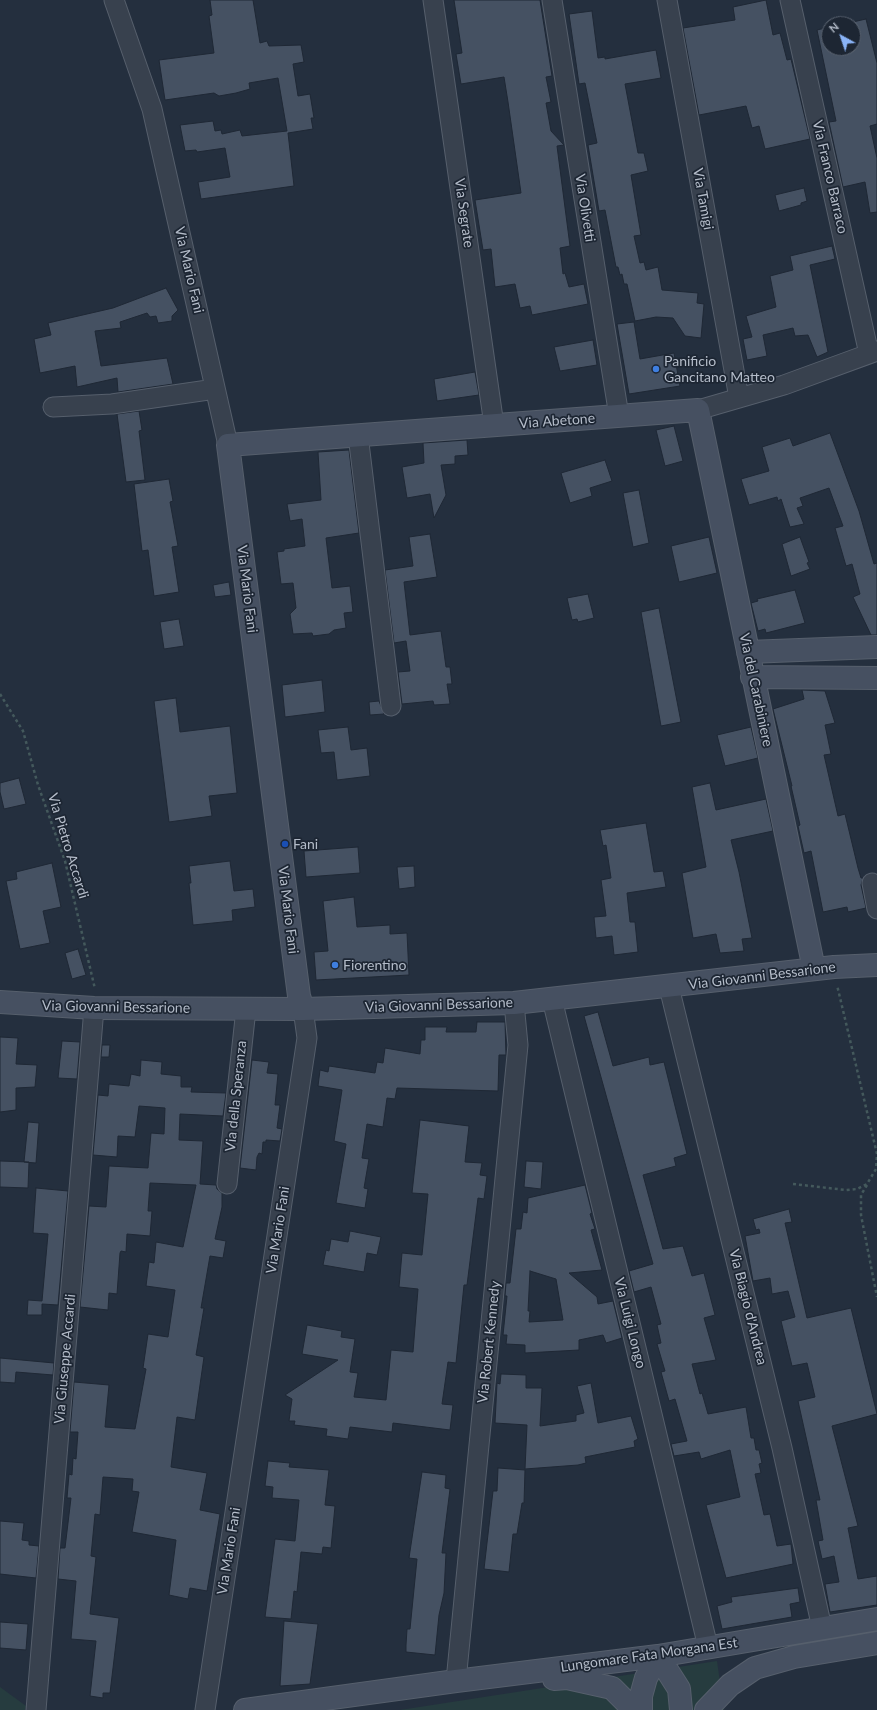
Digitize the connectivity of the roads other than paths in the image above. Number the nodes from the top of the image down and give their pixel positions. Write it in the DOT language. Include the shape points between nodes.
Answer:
graph roads {
  1 [pos="114,0"];
  2 [pos="433,0"];
  3 [pos="552,0"];
  4 [pos="667,0"];
  5 [pos="790,0"];
  6 [pos="874,355"];
  7 [pos="216,389"];
  8 [pos="739,398"];
  9 [pos="53,407"];
  10 [pos="698,410"];
  11 [pos="619,416"];
  12 [pos="494,425"];
  13 [pos="358,435"];
  14 [pos="228,444"];
  15 [pos="877,647"];
  16 [pos="748,652"];
  17 [pos="752,677"];
  18 [pos="877,678"];
  19 [pos="391,706"];
  20 [pos="872,883"];
  21 [pos="877,909"];
  22 [pos="877,965"];
  23 [pos="824,968"];
  24 [pos="669,987"];
  25 [pos="552,999"];
  26 [pos="0,1002"];
  27 [pos="514,1003"];
  28 [pos="98,1008"];
  29 [pos="246,1009"];
  30 [pos="303,1009"];
  31 [pos="227,1184"];
  32 [pos="877,1619"];
  33 [pos="822,1628"];
  34 [pos="877,1644"];
  35 [pos="708,1647"];
  36 [pos="658,1656"];
  37 [pos="456,1681"];
  38 [pos="420,1686"];
  39 [pos="36,1710"];
  40 [pos="205,1710"];
  41 [pos="245,1710"];
  42 [pos="634,1710"];
  43 [pos="641,1710"];
  44 [pos="681,1710"];
  45 [pos="706,1710"];
  1 -- 7 [label="street, Via Mario Fani" via="152,109"];
  2 -- 12 [label="street, Via Segrate"];
  3 -- 11 [label="street, Via Olivetti"];
  4 -- 8 [label="street, Via Tamigi"];
  5 -- 6 [label="street, Via Franco Barraco"];
  6 -- 8 [label="street, Via Abetone"];
  7 -- 9 [label="street" via="112,404"];
  7 -- 14 [label="street, Via Mario Fani"];
  8 -- 10 [label="street, Via Abetone"];
  10 -- 11 [label="street, Via Abetone"];
  10 -- 16 [label="street, Via del Carabiniere"];
  11 -- 12 [label="street, Via Abetone"];
  12 -- 13 [label="street, Via Abetone"];
  13 -- 14 [label="street, Via Abetone"];
  13 -- 19 [label="street"];
  14 -- 30 [label="street, Via Mario Fani" via="299,996"];
  15 -- 16 [label="street"];
  16 -- 17 [label="street, Via del Carabiniere"];
  17 -- 18 [label="street"];
  17 -- 23 [label="street, Via del Carabiniere"];
  20 -- 21 [label="street"];
  22 -- 23 [label="street, Via Giovanni Bessarione"];
  23 -- 24 [label="street, Via Giovanni Bessarione"];
  24 -- 25 [label="street, Via Giovanni Bessarione"];
  24 -- 33 [label="street, Via Biagio d'Andrea" via="780,1440"];
  25 -- 27 [label="street, Via Giovanni Bessarione"];
  25 -- 35 [label="street, Via Luigi Longo"];
  26 -- 28 [label="street, Via Giovanni Bessarione"];
  27 -- 30 [label="street, Via Giovanni Bessarione"];
  27 -- 37 [label="street, Via Robert Kennedy" via="518,1045"];
  28 -- 29 [label="street, Via Giovanni Bessarione"];
  28 -- 39 [label="street, Via Giuseppe Accardi"];
  29 -- 30 [label="street, Via Giovanni Bessarione"];
  29 -- 31 [label="street, Via della Speranza"];
  30 -- 40 [label="street, Via Mario Fani" via="307,1038"];
  32 -- 33 [label="street, Lungomare Fata Morgana Est"];
  33 -- 35 [label="street, Lungomare Fata Morgana Est"];
  34 -- 45 [label="street" via="794,1657 755,1668 730,1685"];
  35 -- 36 [label="street, Lungomare Fata Morgana Est"];
  36 -- 37 [label="street, Lungomare Fata Morgana Est"];
  36 -- 43 [label="street" via="646,1678 641,1696"];
  36 -- 44 [label="street" via="679,1689"];
  37 -- 38 [label="street, Lungomare Fata Morgana Est"];
  38 -- 41 [label="street"];
  38 -- 42 [label="street" via="470,1691 567,1678 612,1688"];
}
